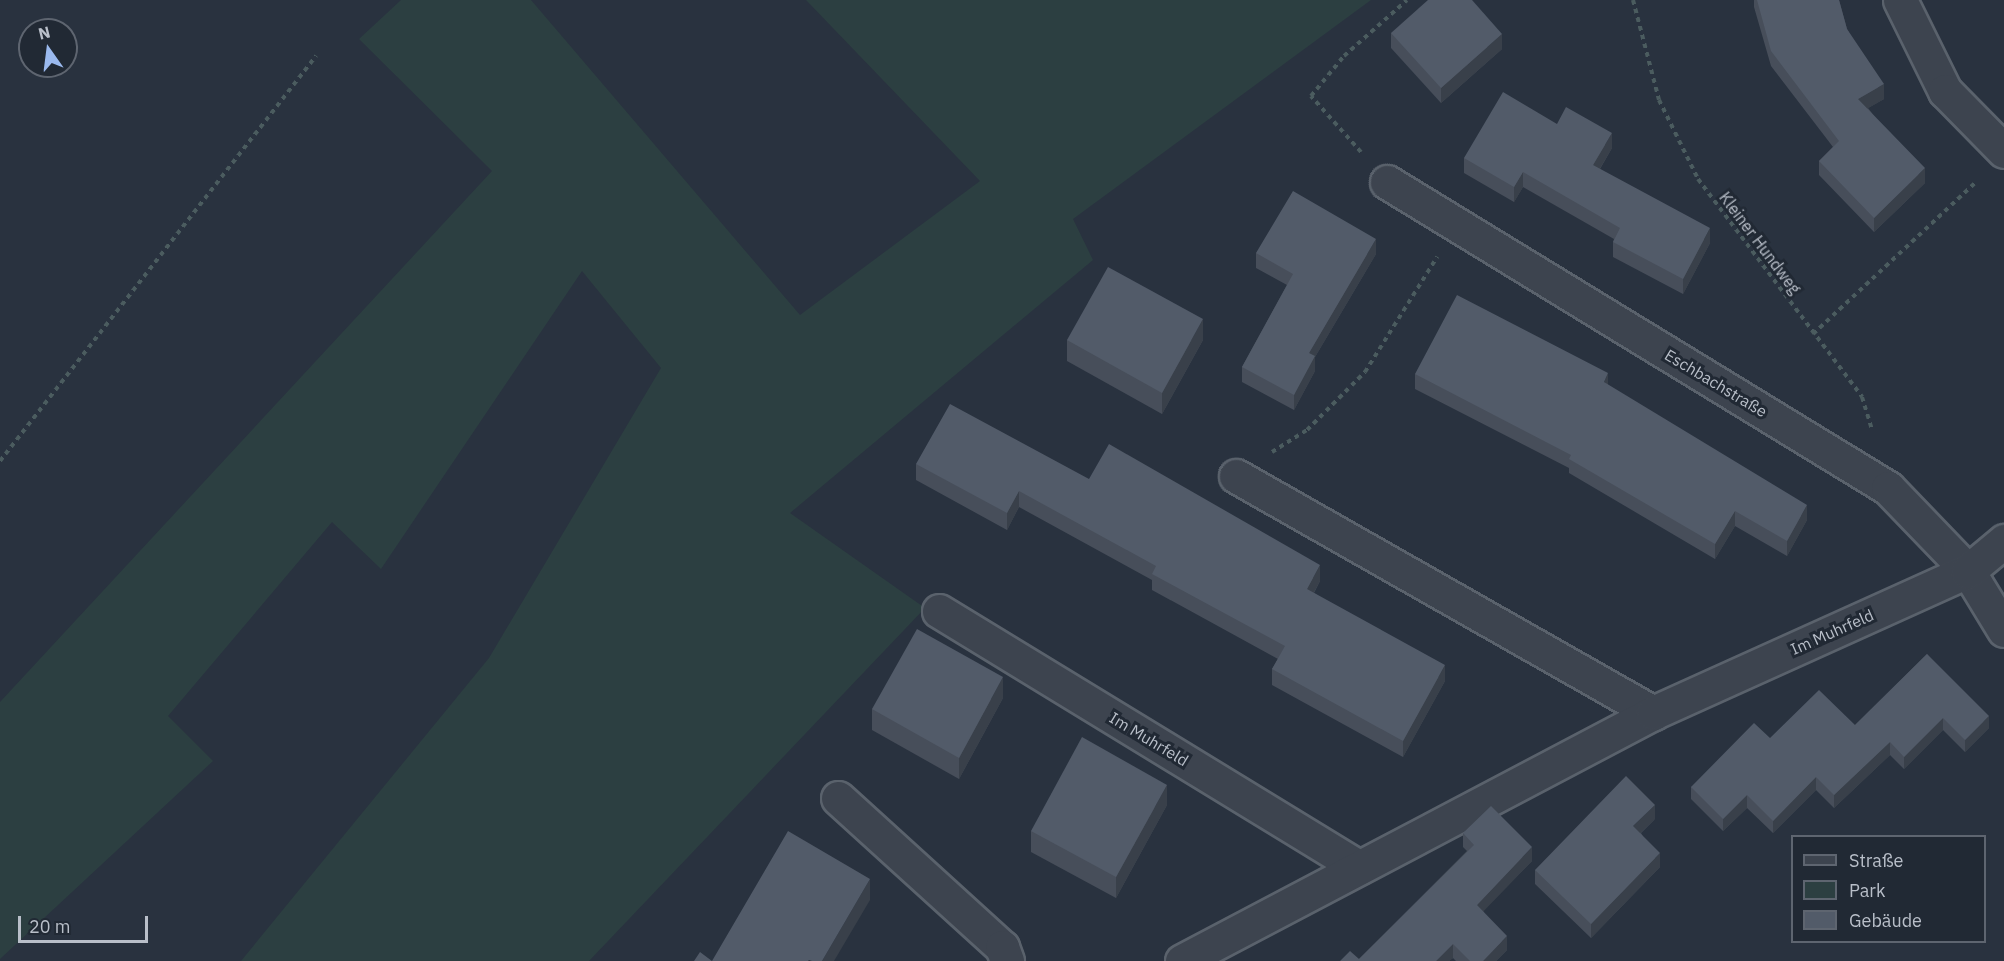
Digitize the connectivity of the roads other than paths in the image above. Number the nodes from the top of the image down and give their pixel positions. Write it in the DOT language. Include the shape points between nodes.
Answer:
graph roads {
  1 [pos="1900,0"];
  2 [pos="1995,161"];
  3 [pos="1387,182"];
  4 [pos="1236,476"];
  5 [pos="2004,541"];
  6 [pos="1968,571"];
  7 [pos="939,611"];
  8 [pos="2004,630"];
  9 [pos="1653,713"];
  10 [pos="838,798"];
  11 [pos="1359,867"];
  12 [pos="1007,961"];
  13 [pos="1182,961"];
  1 -- 2 [label="street" via="1945,91"];
  3 -- 6 [label="street, Eschbachstraße" via="1888,488"];
  4 -- 9 [label="street"];
  5 -- 6 [label="street, Im Muhrfeld"];
  6 -- 8 [label="street, Eschbachstraße"];
  6 -- 9 [label="street, Im Muhrfeld"];
  7 -- 11 [label="street, Im Muhrfeld"];
  9 -- 11 [label="street, Im Muhrfeld"];
  10 -- 12 [label="street" via="1002,947"];
  11 -- 13 [label="street, Im Muhrfeld"];
}
